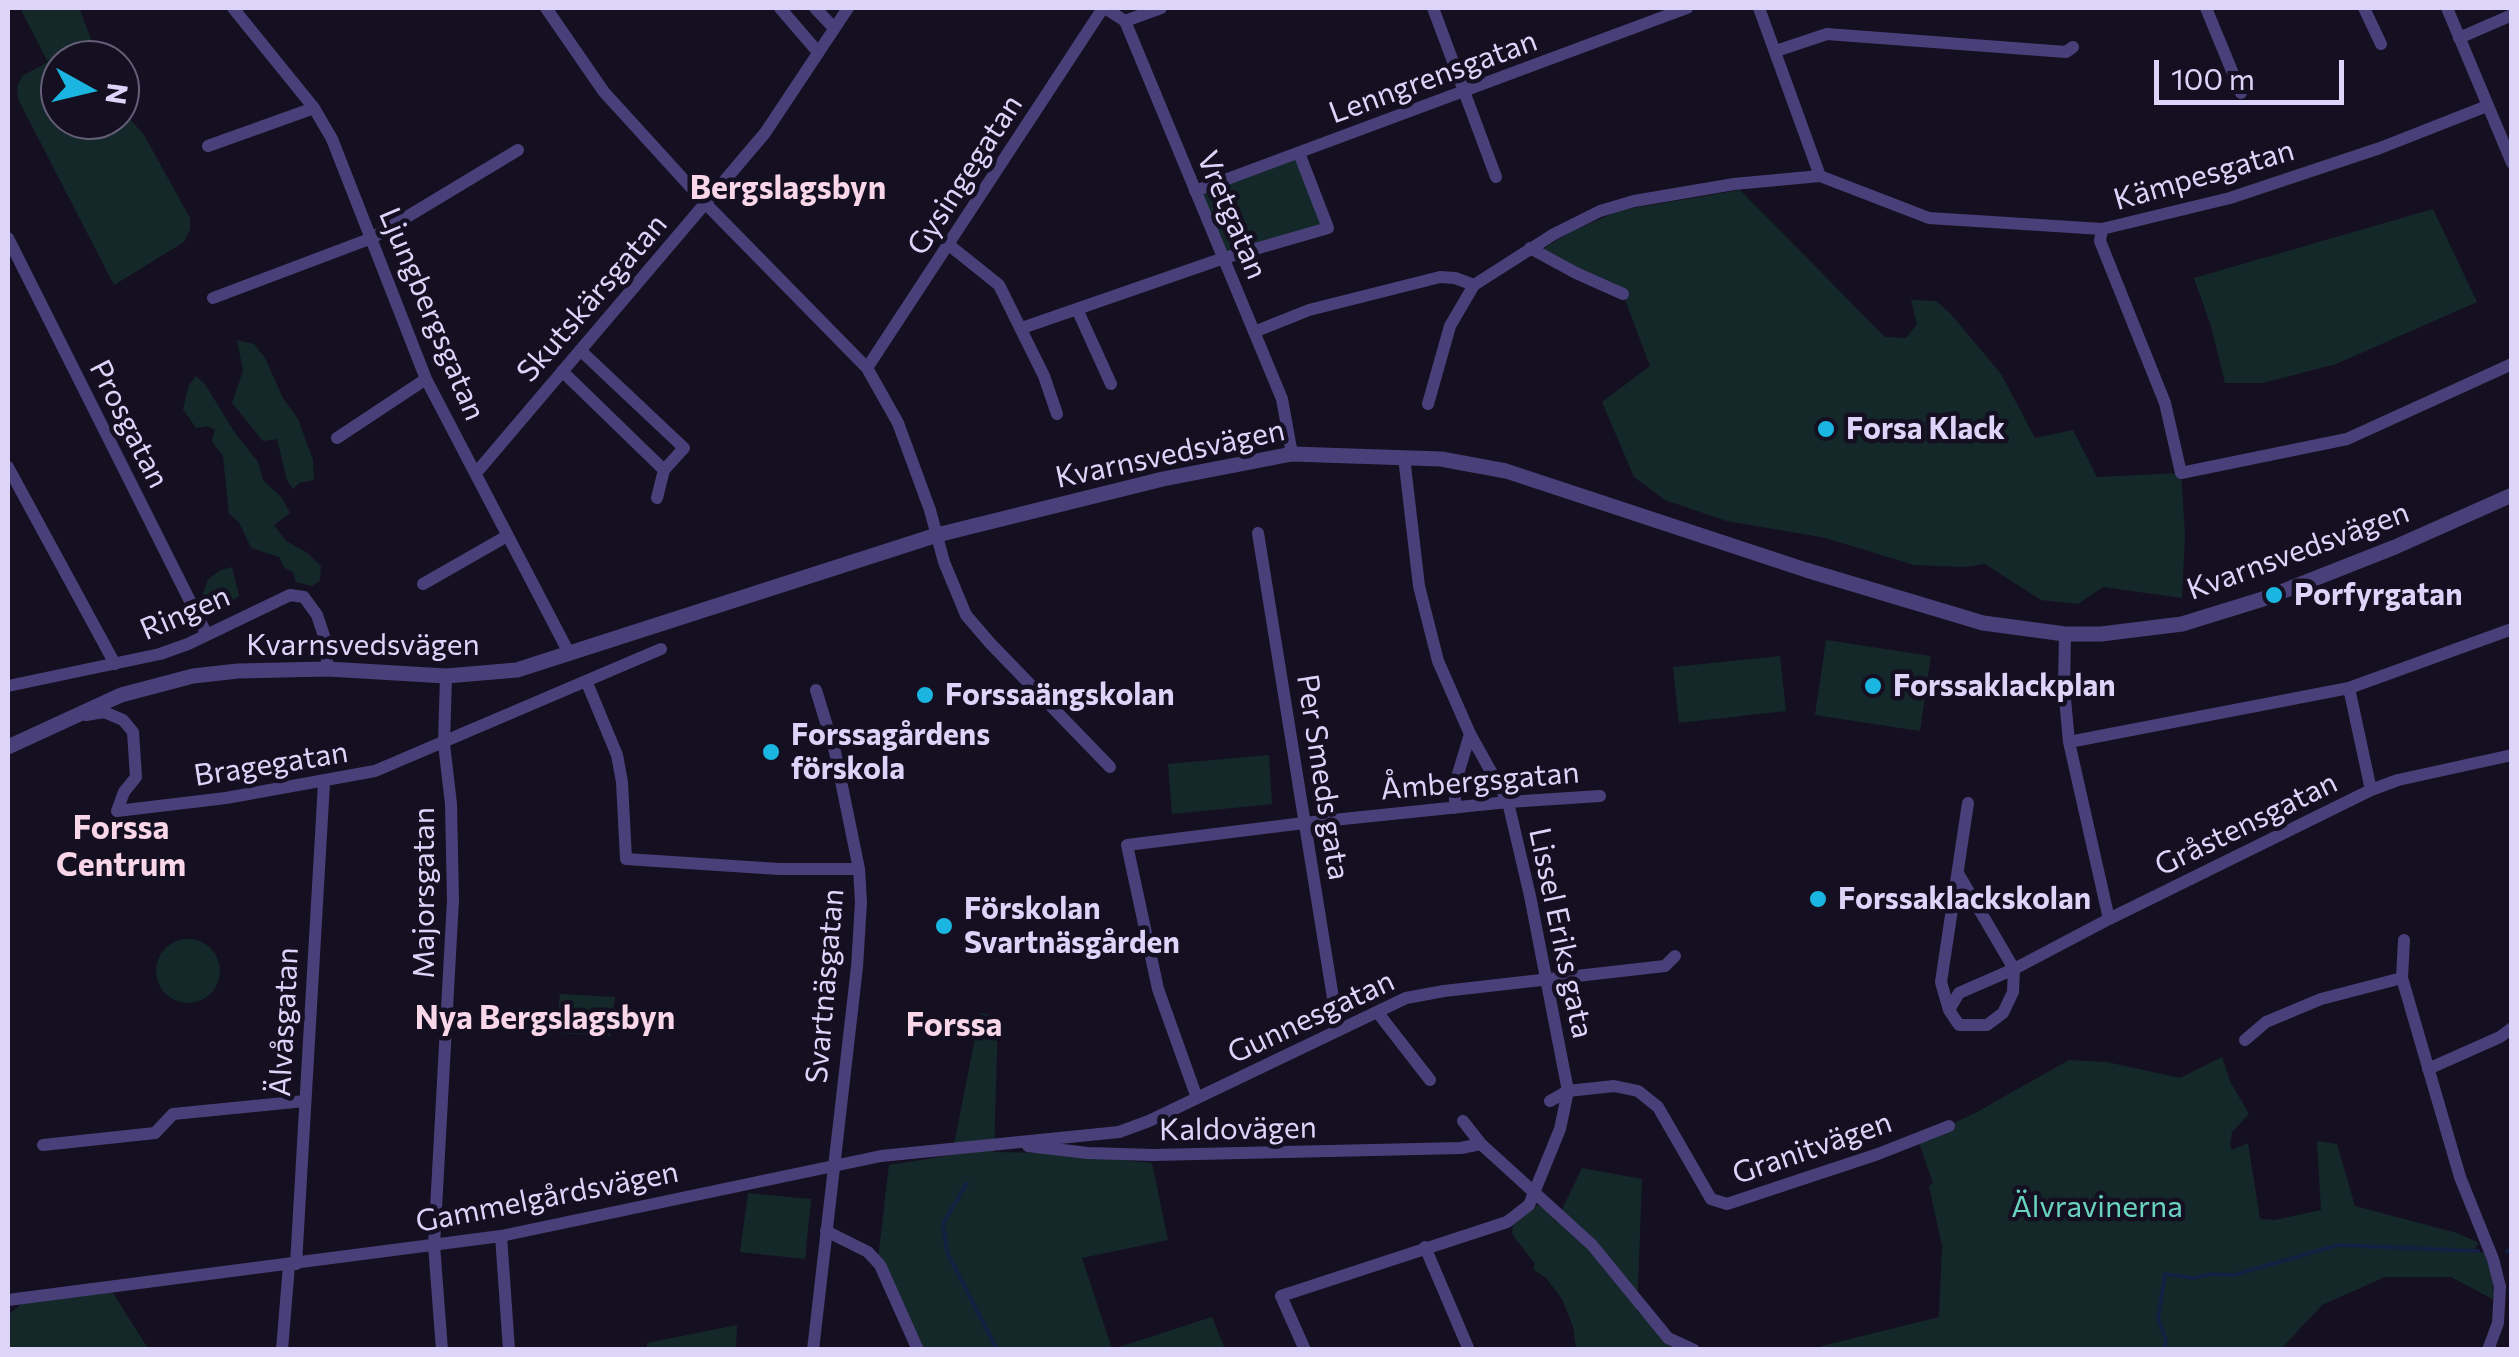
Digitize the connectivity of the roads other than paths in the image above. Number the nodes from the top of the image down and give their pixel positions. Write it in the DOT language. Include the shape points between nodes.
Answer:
graph roads {
  1 [pos="236,8"];
  2 [pos="546,8"];
  3 [pos="780,8"];
  4 [pos="815,8"];
  5 [pos="848,8"];
  6 [pos="1104,8"];
  7 [pos="1161,8"];
  8 [pos="1433,8"];
  9 [pos="1688,8"];
  10 [pos="1759,8"];
  11 [pos="2206,8"];
  12 [pos="2364,8"];
  13 [pos="2447,8"];
  14 [pos="2512,15"];
  15 [pos="1125,21"];
  16 [pos="834,28"];
  17 [pos="2459,38"];
  18 [pos="2381,44"];
  19 [pos="2073,47"];
  20 [pos="817,51"];
  21 [pos="1776,51"];
  22 [pos="1465,92"];
  23 [pos="2242,93"];
  24 [pos="2488,106"];
  25 [pos="314,108"];
  26 [pos="208,146"];
  27 [pos="518,150"];
  28 [pos="1299,153"];
  29 [pos="2512,164"];
  30 [pos="1820,176"];
  31 [pos="1496,177"];
  32 [pos="1195,191"];
  33 [pos="708,205"];
  34 [pos="2102,228"];
  35 [pos="8,238"];
  36 [pos="372,238"];
  37 [pos="950,246"];
  38 [pos="1530,248"];
  39 [pos="1224,258"];
  40 [pos="1474,285"];
  41 [pos="1623,294"];
  42 [pos="213,298"];
  43 [pos="1078,310"];
  44 [pos="1022,328"];
  45 [pos="1254,332"];
  46 [pos="580,350"];
  47 [pos="2512,364"];
  48 [pos="867,368"];
  49 [pos="562,371"];
  50 [pos="426,378"];
  51 [pos="1110,384"];
  52 [pos="1428,404"];
  53 [pos="1057,414"];
  54 [pos="337,438"];
  55 [pos="1292,454"];
  56 [pos="1404,457"];
  57 [pos="8,467"];
  58 [pos="664,470"];
  59 [pos="476,473"];
  60 [pos="2512,495"];
  61 [pos="657,498"];
  62 [pos="1258,533"];
  63 [pos="937,535"];
  64 [pos="507,536"];
  65 [pos="423,584"];
  66 [pos="2512,629"];
  67 [pos="206,634"];
  68 [pos="2066,634"];
  69 [pos="661,650"];
  70 [pos="570,653"];
  71 [pos="115,664"];
  72 [pos="328,670"];
  73 [pos="446,676"];
  74 [pos="587,683"];
  75 [pos="8,686"];
  76 [pos="2349,688"];
  77 [pos="816,690"];
  78 [pos="54,723"];
  79 [pos="1470,734"];
  80 [pos="2069,742"];
  81 [pos="444,744"];
  82 [pos="8,746"];
  83 [pos="2512,755"];
  84 [pos="1110,767"];
  85 [pos="324,782"];
  86 [pos="2371,790"];
  87 [pos="1600,796"];
  88 [pos="1508,802"];
  89 [pos="1968,804"];
  90 [pos="1455,808"];
  91 [pos="1304,823"];
  92 [pos="859,869"];
  93 [pos="1959,875"];
  94 [pos="2109,919"];
  95 [pos="2404,940"];
  96 [pos="1675,956"];
  97 [pos="2014,970"];
  98 [pos="2402,978"];
  99 [pos="1546,982"];
  100 [pos="1950,1010"];
  101 [pos="1378,1013"];
  102 [pos="2512,1028"];
  103 [pos="1338,1029"];
  104 [pos="2245,1040"];
  105 [pos="2428,1070"];
  106 [pos="1430,1080"];
  107 [pos="1568,1092"];
  108 [pos="1197,1098"];
  109 [pos="304,1101"];
  110 [pos="1550,1101"];
  111 [pos="1463,1121"];
  112 [pos="1949,1126"];
  113 [pos="1093,1136"];
  114 [pos="996,1142"];
  115 [pos="1481,1144"];
  116 [pos="43,1145"];
  117 [pos="833,1164"];
  118 [pos="1533,1192"];
  119 [pos="826,1231"];
  120 [pos="501,1236"];
  121 [pos="434,1245"];
  122 [pos="1425,1247"];
  123 [pos="293,1264"];
  124 [pos="8,1300"];
  125 [pos="282,1350"];
  126 [pos="442,1350"];
  127 [pos="509,1350"];
  128 [pos="814,1350"];
  129 [pos="918,1350"];
  130 [pos="1304,1350"];
  131 [pos="1469,1350"];
  132 [pos="1694,1350"];
  133 [pos="2488,1350"];
  1 -- 25 [label="street, Ljungbergsgatan"];
  2 -- 33 [label="street" via="604,92"];
  3 -- 20 [label="street"];
  4 -- 16 [label="street"];
  5 -- 16 [label="street, Skutskärsgatan"];
  6 -- 15 [label="street"];
  6 -- 37 [label="street, Gysingegatan"];
  7 -- 15 [label="street"];
  8 -- 22 [label="street"];
  9 -- 22 [label="street, Lenngrensgatan"];
  10 -- 21 [label="street"];
  11 -- 23 [label="street"];
  12 -- 18 [label="street"];
  13 -- 17 [label="street"];
  14 -- 17 [label="street"];
  15 -- 32 [label="street, Vretgatan"];
  16 -- 20 [label="street, Skutskärsgatan"];
  17 -- 24 [label="street"];
  19 -- 21 [label="street" via="2066,52 1827,34"];
  20 -- 33 [label="street, Skutskärsgatan"];
  21 -- 30 [label="street"];
  22 -- 28 [label="street, Lenngrensgatan"];
  22 -- 31 [label="street"];
  24 -- 29 [label="street"];
  24 -- 34 [label="street, Kämpesgatan" via="2230,198"];
  25 -- 26 [label="street"];
  25 -- 36 [label="street, Ljungbergsgatan"];
  27 -- 36 [label="street"];
  28 -- 32 [label="street, Lenngrensgatan"];
  28 -- 39 [label="street" via="1328,228"];
  30 -- 34 [label="street, Kämpesgatan" via="1929,218"];
  30 -- 38 [label="street, Kämpesgatan" via="1634,201 1600,210"];
  32 -- 39 [label="street, Vretgatan"];
  33 -- 46 [label="street, Skutskärsgatan"];
  33 -- 48 [label="street"];
  34 -- 47 [label="street" via="2100,241 2164,404 2181,473 2347,439"];
  35 -- 67 [label="street, Prosgatan"];
  36 -- 42 [label="street"];
  36 -- 50 [label="street, Ljungbergsgatan"];
  37 -- 44 [label="street" via="999,285"];
  37 -- 48 [label="street, Gysingegatan"];
  38 -- 40 [label="street, Kämpesgatan"];
  38 -- 41 [label="street"];
  39 -- 43 [label="street"];
  39 -- 45 [label="street, Vretgatan"];
  40 -- 45 [label="street" via="1440,277"];
  40 -- 52 [label="street, Kämpesgatan" via="1450,326"];
  43 -- 44 [label="street"];
  43 -- 51 [label="street"];
  44 -- 53 [label="street"];
  45 -- 55 [label="street, Vretgatan" via="1282,399"];
  46 -- 49 [label="street, Skutskärsgatan"];
  46 -- 58 [label="street" via="684,448"];
  48 -- 63 [label="street" via="898,423"];
  49 -- 58 [label="street"];
  49 -- 59 [label="street, Skutskärsgatan"];
  50 -- 54 [label="street"];
  50 -- 59 [label="street, Ljungbergsgatan"];
  55 -- 56 [label="street, Kvarnsvedsvägen"];
  55 -- 63 [label="street, Kvarnsvedsvägen"];
  56 -- 68 [label="street, Kvarnsvedsvägen" via="1506,472 1965,618"];
  56 -- 79 [label="street, Lissel Eriks gata" via="1419,586 1438,661"];
  57 -- 71 [label="street"];
  58 -- 61 [label="street"];
  59 -- 64 [label="street, Ljungbergsgatan"];
  60 -- 68 [label="street, Kvarnsvedsvägen" via="2247,604 2182,624"];
  62 -- 91 [label="street, Per Smeds gata"];
  63 -- 70 [label="street, Kvarnsvedsvägen"];
  63 -- 84 [label="street" via="966,615"];
  64 -- 65 [label="street"];
  64 -- 70 [label="street, Ljungbergsgatan"];
  66 -- 76 [label="street"];
  67 -- 71 [label="street, Ringen"];
  67 -- 72 [label="street, Ringen" via="297,595 316,615"];
  68 -- 80 [label="street"];
  69 -- 74 [label="street, Bragegatan"];
  70 -- 73 [label="street, Kvarnsvedsvägen" via="516,670"];
  71 -- 75 [label="street, Ringen"];
  72 -- 73 [label="street, Kvarnsvedsvägen"];
  72 -- 78 [label="street, Kvarnsvedsvägen" via="193,676"];
  73 -- 81 [label="street, Majorsgatan"];
  74 -- 81 [label="street, Bragegatan"];
  74 -- 92 [label="street" via="617,755 626,860"];
  76 -- 80 [label="street"];
  76 -- 86 [label="street"];
  77 -- 92 [label="street, Svartnäsgatan"];
  78 -- 82 [label="street, Kvarnsvedsvägen"];
  78 -- 85 [label="street, Bragegatan" via="104,712 132,732 136,776 117,811"];
  79 -- 88 [label="street, Lissel Eriks gata"];
  79 -- 90 [label="street"];
  80 -- 94 [label="street"];
  81 -- 85 [label="street, Bragegatan" via="375,772"];
  81 -- 121 [label="street, Majorsgatan" via="453,900"];
  83 -- 86 [label="street, Gråstensgatan"];
  85 -- 109 [label="street, Älvåsgatan"];
  86 -- 94 [label="street, Gråstensgatan"];
  87 -- 88 [label="street, Åmbergsgatan"];
  88 -- 90 [label="street, Åmbergsgatan"];
  88 -- 99 [label="street, Lissel Eriks gata"];
  89 -- 93 [label="street"];
  90 -- 91 [label="street, Åmbergsgatan"];
  91 -- 103 [label="street, Per Smeds gata"];
  91 -- 108 [label="street, Åmbergsgatan" via="1127,845 1158,989"];
  92 -- 117 [label="street, Svartnäsgatan" via="858,953"];
  93 -- 97 [label="street"];
  93 -- 100 [label="street" via="1942,982"];
  94 -- 97 [label="street, Gråstensgatan"];
  95 -- 98 [label="street"];
  96 -- 99 [label="street, Gunnesgatan" via="1665,966"];
  97 -- 100 [label="street, Gråstensgatan" via="1959,993"];
  97 -- 100 [label="street" via="2003,1013 1987,1024 1959,1025"];
  98 -- 104 [label="street" via="2321,999 2266,1022"];
  98 -- 105 [label="street"];
  99 -- 101 [label="street, Gunnesgatan" via="1406,998"];
  99 -- 107 [label="street, Lissel Eriks gata"];
  101 -- 103 [label="street, Gunnesgatan"];
  101 -- 106 [label="street"];
  102 -- 105 [label="street"];
  103 -- 108 [label="street, Gunnesgatan"];
  105 -- 133 [label="street" via="2500,1288"];
  107 -- 110 [label="street, Granitvägen"];
  107 -- 112 [label="street, Granitvägen" via="1614,1086 1638,1091 1658,1107 1711,1199 1727,1204"];
  107 -- 118 [label="street" via="1560,1130"];
  108 -- 113 [label="street, Gunnesgatan" via="1150,1121"];
  109 -- 116 [label="street" via="173,1114 155,1133"];
  109 -- 123 [label="street, Älvåsgatan"];
  111 -- 115 [label="street"];
  113 -- 114 [label="street, Gammelgårdsvägen"];
  114 -- 115 [label="street, Kaldovägen" via="1154,1156"];
  114 -- 117 [label="street, Gammelgårdsvägen"];
  115 -- 118 [label="street"];
  117 -- 119 [label="street, Svartnäsgatan"];
  117 -- 120 [label="street, Gammelgårdsvägen"];
  118 -- 122 [label="street" via="1507,1222"];
  118 -- 132 [label="street" via="1592,1245 1668,1338"];
  119 -- 128 [label="street, Svartnäsgatan"];
  119 -- 129 [label="street" via="880,1265"];
  120 -- 121 [label="street, Gammelgårdsvägen"];
  120 -- 127 [label="street"];
  121 -- 123 [label="street, Gammelgårdsvägen"];
  121 -- 126 [label="street, Majorsgatan"];
  122 -- 130 [label="street" via="1281,1296"];
  122 -- 131 [label="street"];
  123 -- 124 [label="street, Gammelgårdsvägen"];
  123 -- 125 [label="street, Älvåsgatan"];
}
